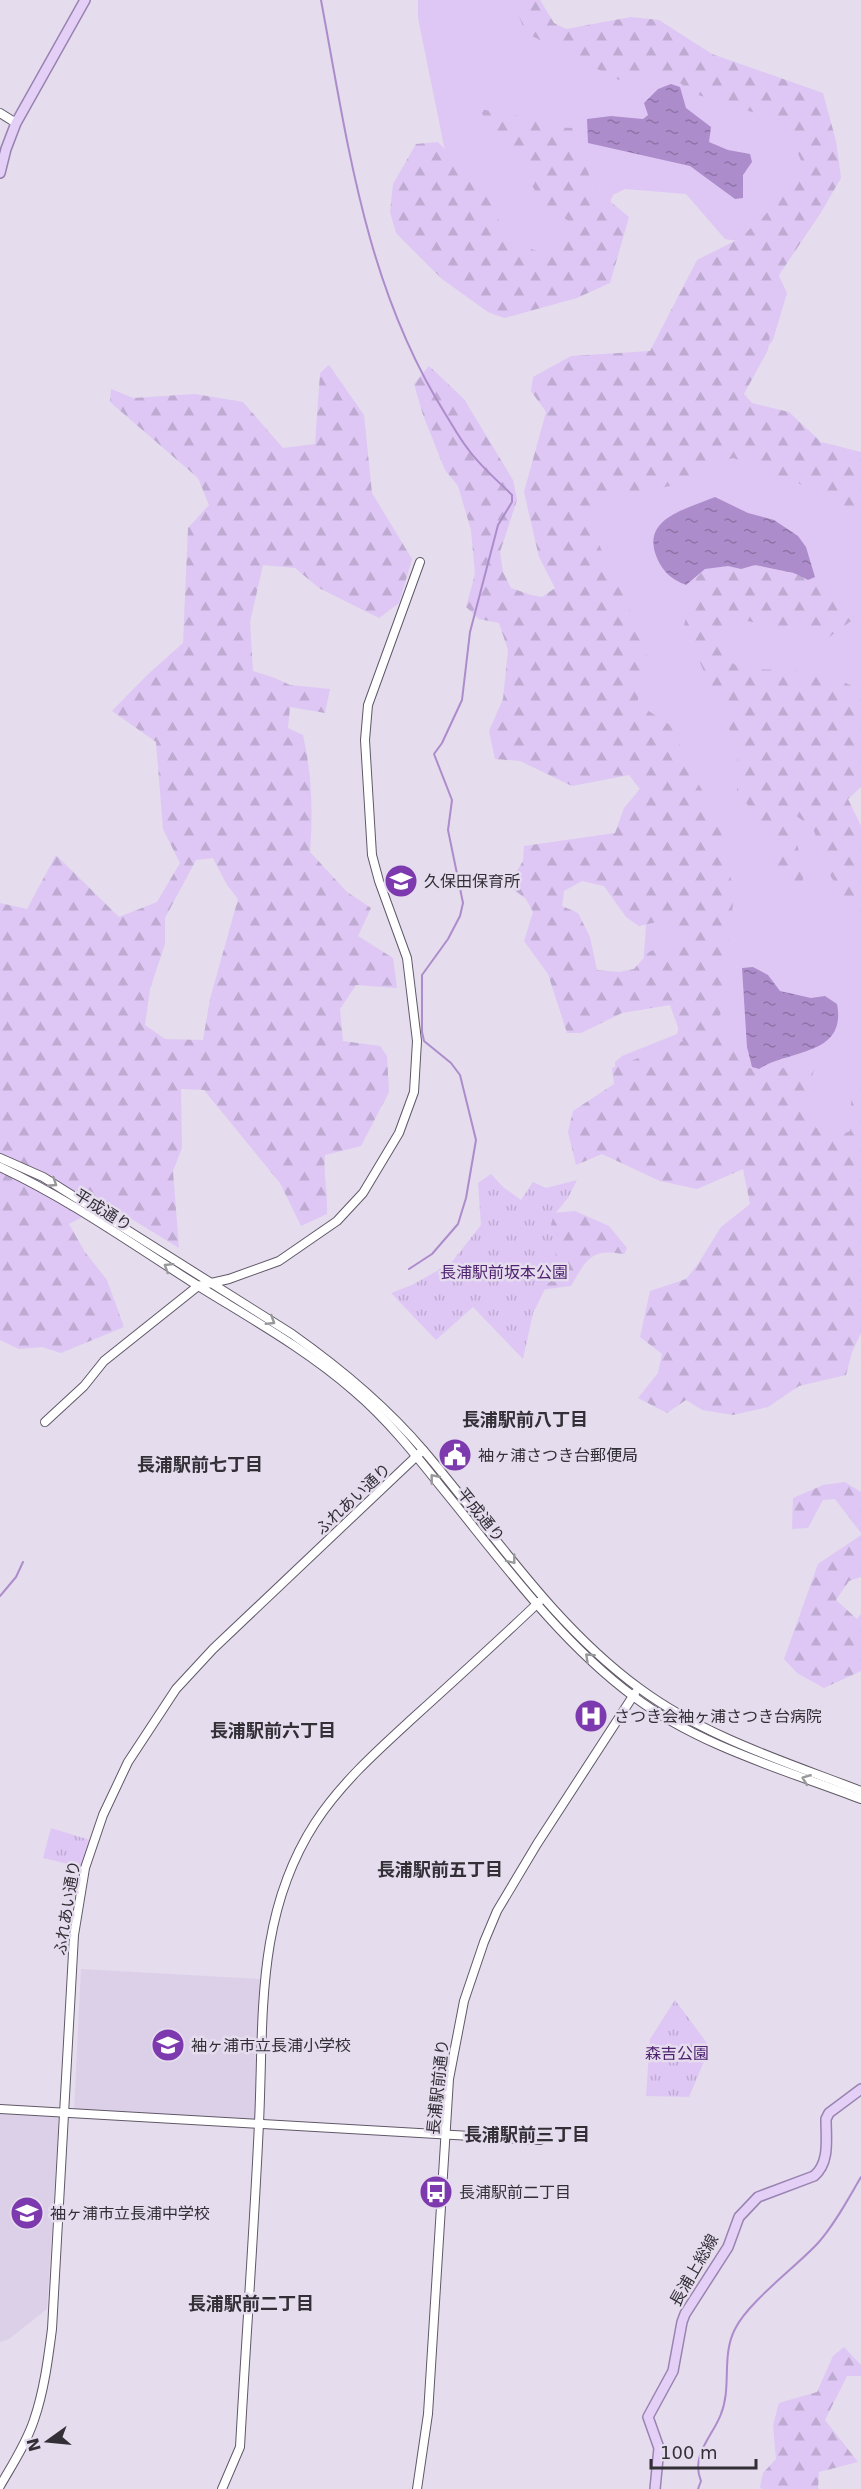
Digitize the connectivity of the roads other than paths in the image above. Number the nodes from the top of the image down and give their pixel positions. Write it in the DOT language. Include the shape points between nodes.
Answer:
graph roads {
  1 [pos="85,0"];
  2 [pos="0,113"];
  3 [pos="16,123"];
  4 [pos="0,173"];
  5 [pos="420,562"];
  6 [pos="0,1158"];
  7 [pos="0,1167"];
  8 [pos="209,1283"];
  9 [pos="198,1286"];
  10 [pos="45,1422"];
  11 [pos="423,1450"];
  12 [pos="417,1457"];
  13 [pos="539,1601"];
  14 [pos="638,1688"];
  15 [pos="633,1696"];
  16 [pos="861,1791"];
  17 [pos="861,1799"];
  18 [pos="861,2089"];
  19 [pos="0,2109"];
  20 [pos="63,2114"];
  21 [pos="259,2123"];
  22 [pos="446,2135"];
  23 [pos="540,2140"];
  24 [pos="0,2486"];
  25 [pos="222,2489"];
  26 [pos="417,2489"];
  27 [pos="655,2489"];
  1 -- 3 [label="main road"];
  2 -- 3 [label="street"];
  3 -- 4 [label="main road"];
  5 -- 8 [label="street" via="368,705 365,740 372,855 407,958 417,1041 414,1092 399,1133 363,1193 338,1221 279,1262"];
  6 -- 8 [label="street, 平成通り, one-way" via="42,1177"];
  9 -- 7 [label="street, 平成通り, one-way" via="38,1185"];
  8 -- 9 [label="street"];
  8 -- 11 [label="street, 平成通り, one-way" via="330,1361 392,1416"];
  9 -- 10 [label="street" via="104,1361 84,1386"];
  9 -- 12 [label="street, 平成通り" via="294,1346 354,1391"];
  11 -- 12 [label="street, ふれあい通り"];
  11 -- 13 [label="street, 平成通り, one-way"];
  13 -- 12 [label="street, 平成通り, one-way"];
  12 -- 20 [label="street, ふれあい通り" via="213,1649 164,1705 123,1770 93,1840 77,1909"];
  13 -- 14 [label="street, 平成通り"];
  15 -- 13 [label="street, 平成通り, one-way" via="591,1659"];
  13 -- 21 [label="street" via="377,1752 331,1801 305,1841 285,1883 266,1957"];
  14 -- 15 [label="street, 長浦駅前通り"];
  14 -- 16 [label="street, 平成通り" via="714,1732"];
  17 -- 15 [label="street, 平成通り, one-way" via="711,1740"];
  15 -- 22 [label="street, 長浦駅前通り" via="497,1911 464,2001 451,2060"];
  18 -- 27 [label="main road, 長浦上総線" via="826,2120 825,2162 821,2170 758,2197 739,2217 718,2265 685,2314 673,2371 648,2417 659,2448"];
  19 -- 20 [label="street"];
  20 -- 21 [label="street"];
  20 -- 24 [label="street, ふれあい通り" via="52,2329 45,2375 35,2419"];
  21 -- 22 [label="street"];
  21 -- 25 [label="street" via="240,2447"];
  22 -- 23 [label="street"];
  22 -- 26 [label="street, 長浦駅前通り" via="428,2414"];
}
